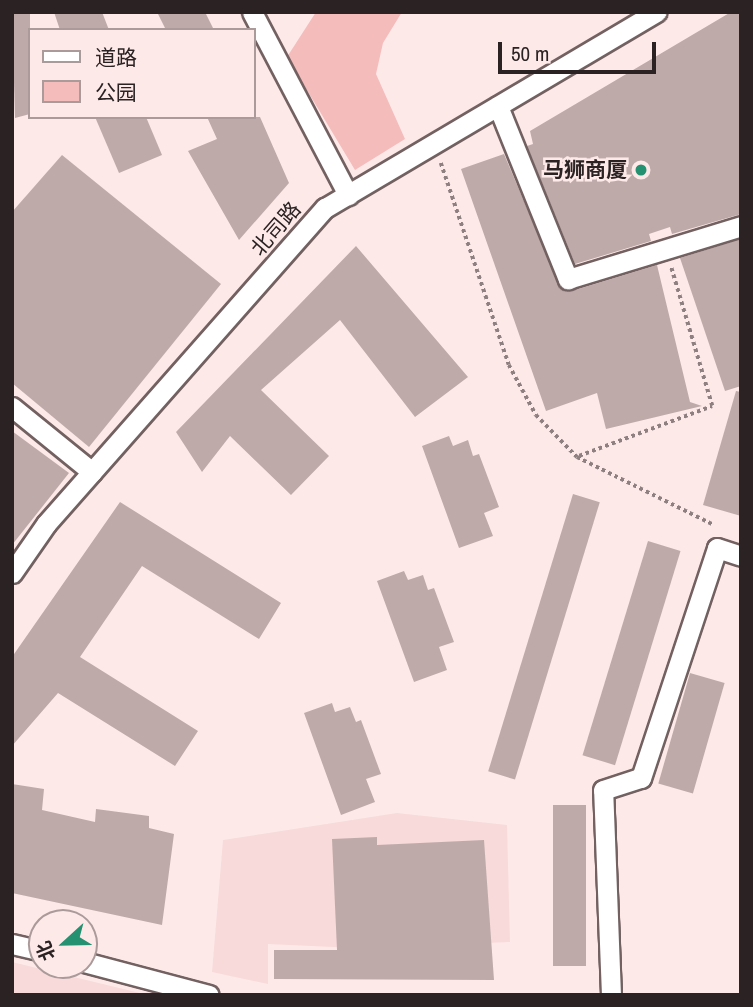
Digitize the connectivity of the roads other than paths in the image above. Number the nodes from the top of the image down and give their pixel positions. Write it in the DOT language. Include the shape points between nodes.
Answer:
graph roads {
  1 [pos="251,12"];
  2 [pos="656,12"];
  3 [pos="498,106"];
  4 [pos="348,195"];
  5 [pos="741,226"];
  6 [pos="12,407"];
  7 [pos="92,472"];
  8 [pos="741,556"];
  9 [pos="12,573"];
  10 [pos="98,966"];
  11 [pos="209,995"];
  12 [pos="611,995"];
  1 -- 4 [label="street"];
  2 -- 3 [label="street, 北司路"];
  3 -- 4 [label="street, 北司路"];
  3 -- 5 [label="street" via="568,279"];
  4 -- 7 [label="street, 北司路" via="325,208"];
  6 -- 7 [label="street"];
  7 -- 9 [label="street, 北司路"];
  8 -- 12 [label="street" via="717,548 641,778 603,790"];
  10 -- 11 [label="street"];
}
